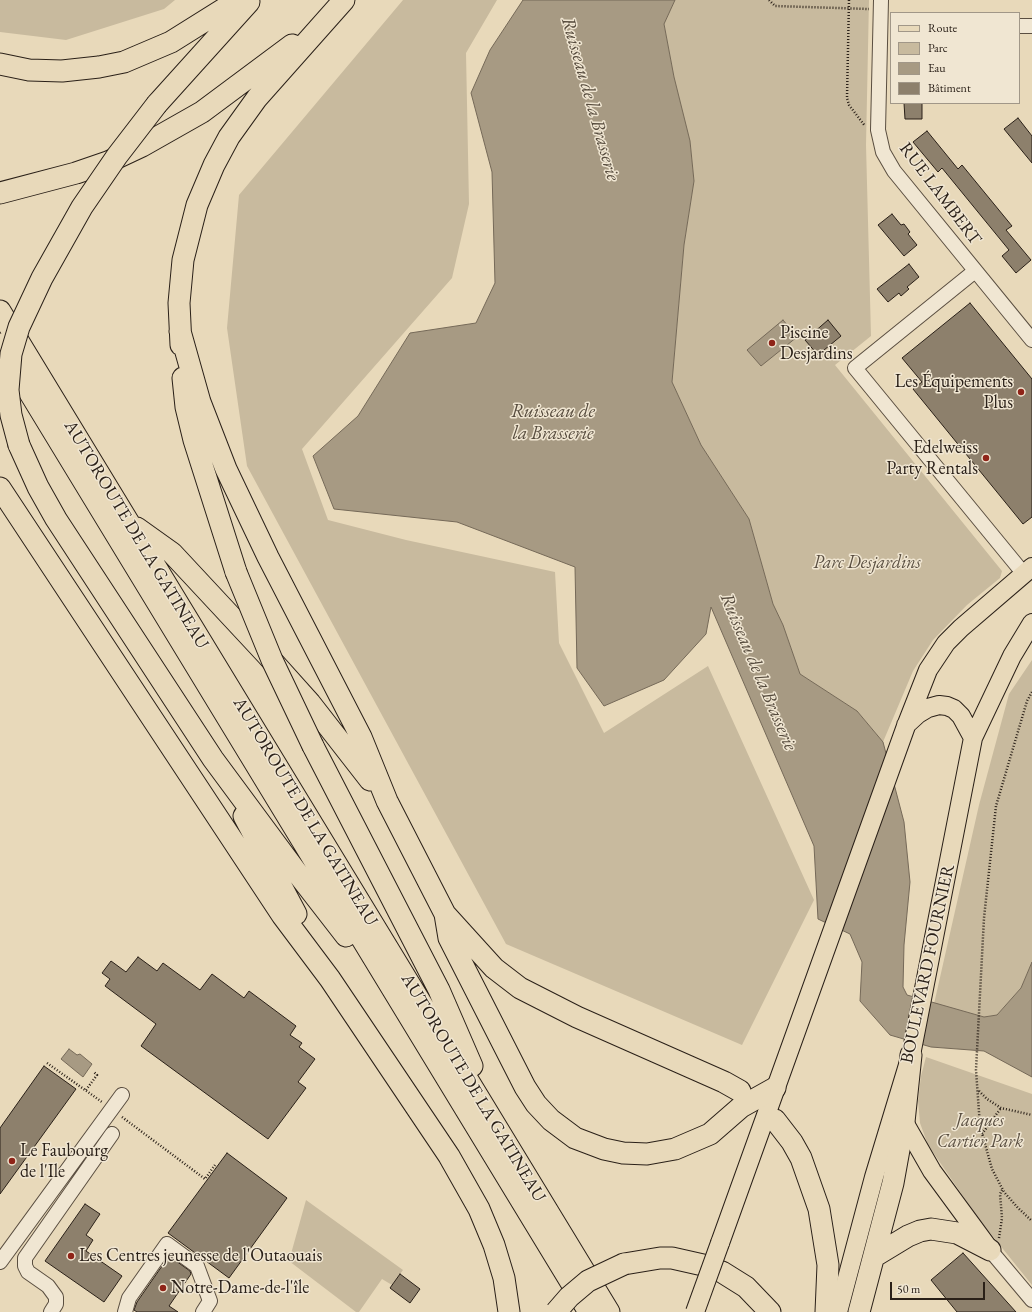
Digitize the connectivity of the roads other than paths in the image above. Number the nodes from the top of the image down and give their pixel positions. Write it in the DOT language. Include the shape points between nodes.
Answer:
graph roads {
  1 [pos="238,0"];
  2 [pos="251,0"];
  3 [pos="344,0"];
  4 [pos="884,14"];
  5 [pos="1020,26"];
  6 [pos="1032,26"];
  7 [pos="320,27"];
  8 [pos="0,64"];
  9 [pos="0,193"];
  10 [pos="976,271"];
  11 [pos="0,311"];
  12 [pos="180,331"];
  13 [pos="1032,340"];
  14 [pos="0,344"];
  15 [pos="0,488"];
  16 [pos="128,522"];
  17 [pos="1028,570"];
  18 [pos="1032,623"];
  19 [pos="906,726"];
  20 [pos="973,738"];
  21 [pos="213,759"];
  22 [pos="387,801"];
  23 [pos="445,914"];
  24 [pos="330,979"];
  25 [pos="399,1001"];
  26 [pos="911,1055"];
  27 [pos="775,1088"];
  28 [pos="740,1091"];
  29 [pos="122,1095"];
  30 [pos="775,1120"];
  31 [pos="904,1122"];
  32 [pos="112,1134"];
  33 [pos="507,1146"];
  34 [pos="994,1246"];
  35 [pos="875,1256"];
  36 [pos="0,1262"];
  37 [pos="1032,1300"];
  38 [pos="52,1312"];
  39 [pos="125,1312"];
  40 [pos="203,1312"];
  41 [pos="509,1312"];
  42 [pos="556,1312"];
  43 [pos="589,1312"];
  44 [pos="609,1312"];
  45 [pos="695,1312"];
  46 [pos="770,1312"];
  47 [pos="826,1312"];
  48 [pos="838,1312"];
  49 [pos="859,1312"];
  1 -- 8 [label="highway" via="172,42 124,62 99,68 62,71 29,70"];
  2 -- 21 [label="highway, bridge" via="157,104 117,156 78,214 42,278 19,327 11,354 8,390 19,445 38,487 56,519"];
  3 -- 7 [label="highway"];
  4 -- 10 [label="street, RUE LAMBERT" via="878,130 883,152 894,171"];
  5 -- 6 [label="street"];
  7 -- 9 [label="highway" via="265,64 206,109 142,146 76,173"];
  7 -- 12 [label="highway" via="248,110 229,137 211,172 197,205 186,247 180,288"];
  10 -- 13 [label="street, RUE LAMBERT"];
  10 -- 17 [label="street" via="855,368"];
  11 -- 16 [label="highway, AUTOROUTE DE LA GATINEAU"];
  12 -- 22 [label="highway" via="200,402 226,469 268,557 361,737"];
  12 -- 33 [label="highway, bridge" via="186,407 209,490 236,572 272,660 313,746 439,990"];
  14 -- 25 [label="highway, AUTOROUTE DE LA GATINEAU"];
  15 -- 24 [label="highway" via="282,915"];
  16 -- 22 [label="highway" via="172,553 310,703"];
  16 -- 33 [label="highway, AUTOROUTE DE LA GATINEAU"];
  17 -- 19 [label="main road" via="982,608 946,643 928,670"];
  18 -- 20 [label="main road, BOULEVARD FOURNIER" via="998,683"];
  19 -- 20 [label="main road" via="928,708 947,706 961,716"];
  19 -- 27 [label="main road"];
  20 -- 26 [label="main road, BOULEVARD FOURNIER"];
  21 -- 24 [label="highway"];
  21 -- 25 [label="highway" via="301,878"];
  22 -- 23 [label="highway"];
  23 -- 27 [label="highway" via="449,938 525,1087 551,1120 575,1138 604,1149 624,1153 647,1154 666,1151 691,1144 710,1134 741,1107"];
  23 -- 28 [label="highway" via="494,968 520,988"];
  24 -- 41 [label="highway" via="433,1131 471,1194 498,1255"];
  25 -- 43 [label="highway, AUTOROUTE DE LA GATINEAU"];
  26 -- 31 [label="highway"];
  26 -- 48 [label="main road, BOULEVARD FOURNIER" via="874,1176"];
  27 -- 45 [label="main road, bridge"];
  29 -- 36 [label="street"];
  30 -- 47 [label="highway" via="801,1158 819,1209 828,1264"];
  31 -- 34 [label="main road" via="932,1171"];
  31 -- 35 [label="highway" via="890,1197"];
  32 -- 38 [label="street" via="25,1258 28,1272 48,1286 56,1298"];
  33 -- 44 [label="highway, AUTOROUTE DE LA GATINEAU"];
  34 -- 35 [label="highway" via="957,1233 931,1229 908,1236"];
  34 -- 37 [label="street"];
  35 -- 49 [label="highway"];
  39 -- 40 [label="street" via="129,1298 167,1244 197,1266 210,1301"];
  42 -- 46 [label="highway, bridge" via="568,1297 588,1281 624,1264 660,1258 703,1264 722,1272 746,1287"];
}
